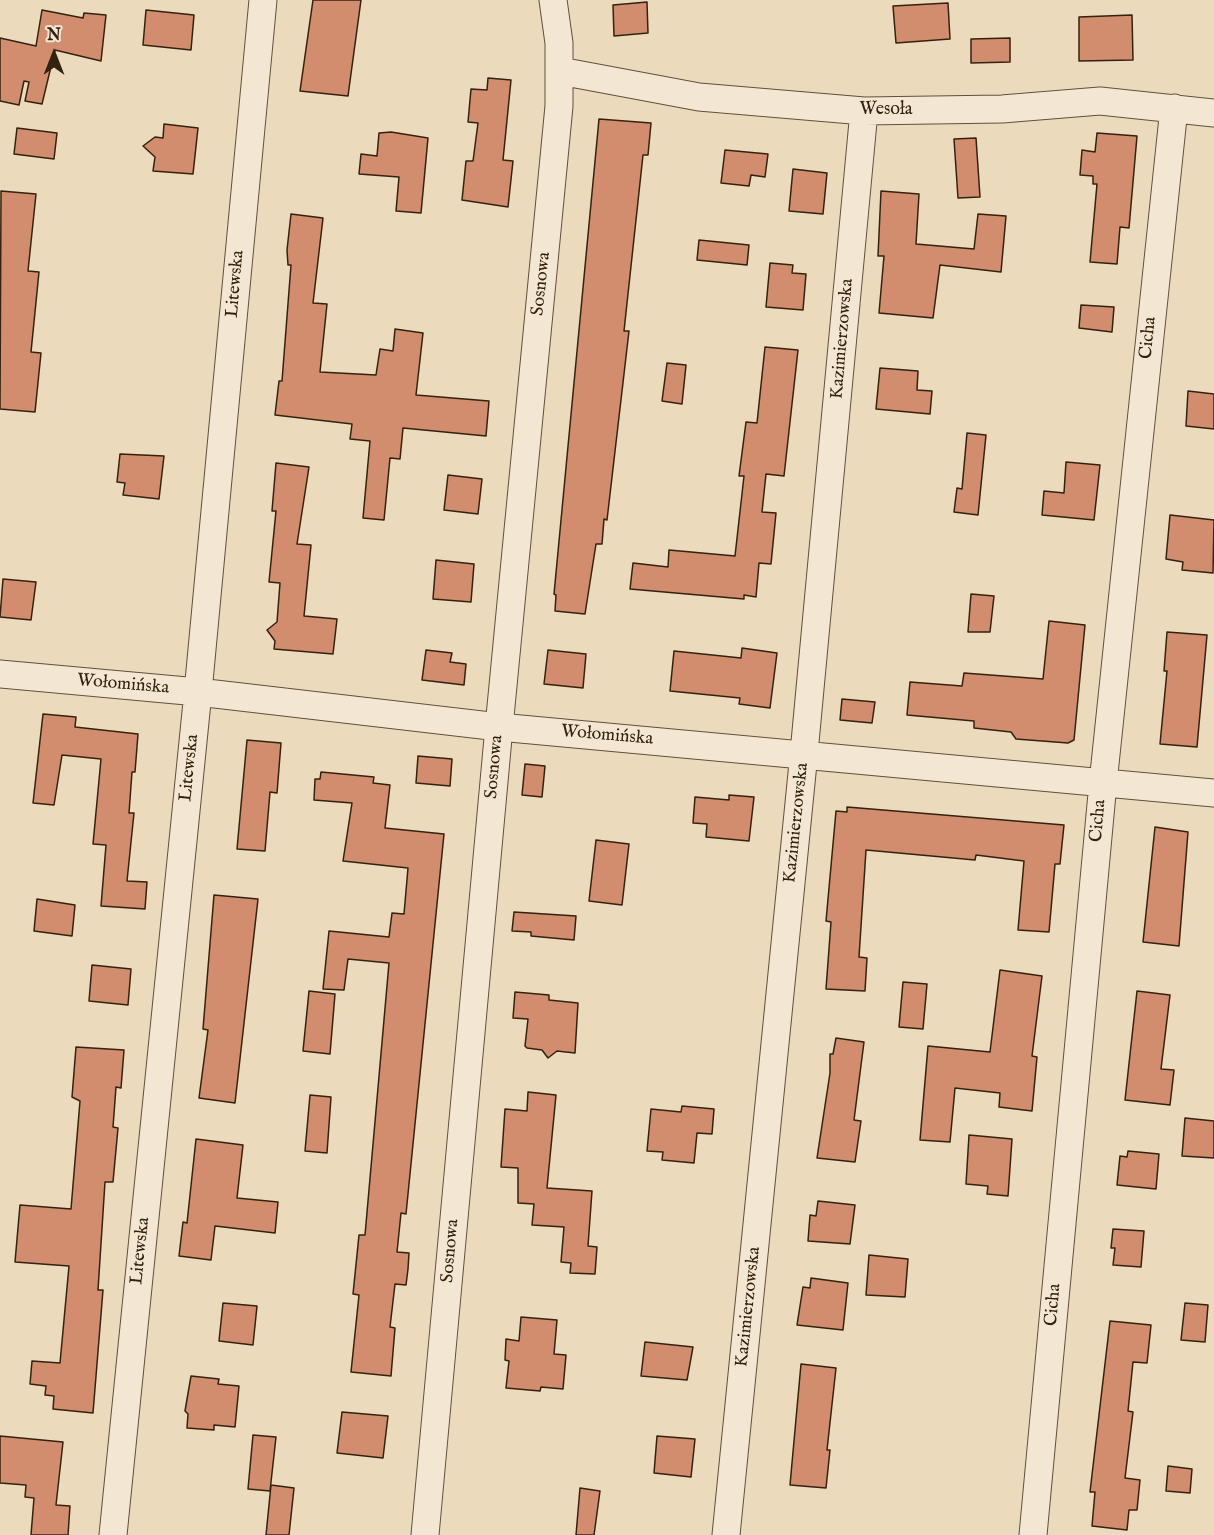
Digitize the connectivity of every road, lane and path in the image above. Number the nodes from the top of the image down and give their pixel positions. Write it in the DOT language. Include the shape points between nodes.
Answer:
graph roads {
  1 [pos="262,0"];
  2 [pos="553,0"];
  3 [pos="560,71"];
  4 [pos="1174,108"];
  5 [pos="864,111"];
  6 [pos="1214,113"];
  7 [pos="0,674"];
  8 [pos="198,692"];
  9 [pos="499,727"];
  10 [pos="804,753"];
  11 [pos="1103,783"];
  12 [pos="1214,793"];
  13 [pos="113,1535"];
  14 [pos="425,1535"];
  15 [pos="726,1535"];
  16 [pos="1033,1535"];
  1 -- 8 [label="street, Litewska"];
  2 -- 3 [label="street, Sosnowa"];
  3 -- 5 [label="street, Wesoła" via="699,98"];
  3 -- 9 [label="street, Sosnowa" via="560,106"];
  4 -- 5 [label="street, Wesoła" via="1100,101 1002,109"];
  4 -- 6 [label="street, Wesoła"];
  4 -- 11 [label="street, Cicha"];
  5 -- 10 [label="street, Kazimierzowska"];
  7 -- 8 [label="street, Wołomińska"];
  8 -- 9 [label="street, Wołomińska"];
  8 -- 13 [label="street, Litewska"];
  9 -- 10 [label="street, Wołomińska"];
  9 -- 14 [label="street, Sosnowa"];
  10 -- 11 [label="street, Wołomińska"];
  10 -- 15 [label="street, Kazimierzowska"];
  11 -- 12 [label="street, Wołomińska"];
  11 -- 16 [label="street, Cicha"];
}
